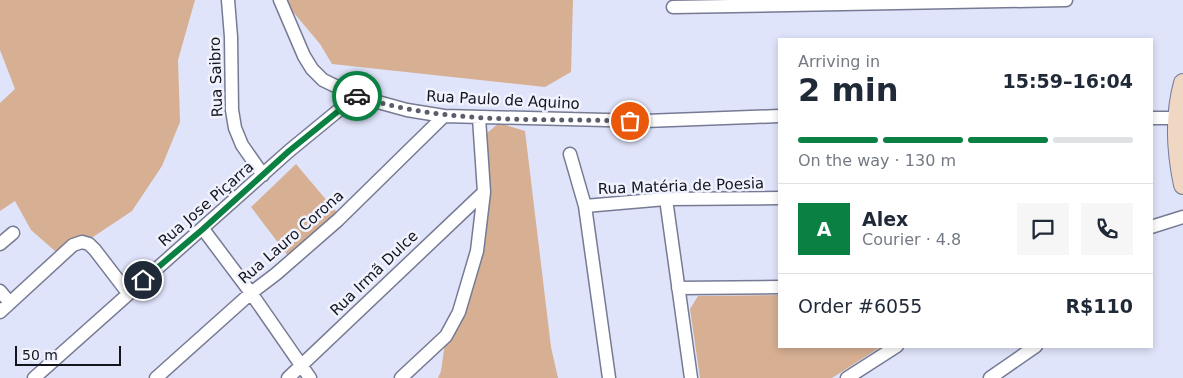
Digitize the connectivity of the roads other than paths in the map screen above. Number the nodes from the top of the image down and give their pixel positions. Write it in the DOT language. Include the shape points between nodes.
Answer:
graph roads {
  1 [pos="228,0"];
  2 [pos="280,0"];
  3 [pos="1066,0"];
  4 [pos="673,7"];
  5 [pos="1183,83"];
  6 [pos="356,96"];
  7 [pos="444,116"];
  8 [pos="778,116"];
  9 [pos="479,118"];
  10 [pos="1153,118"];
  11 [pos="1177,118"];
  12 [pos="570,154"];
  13 [pos="263,175"];
  14 [pos="1183,185"];
  15 [pos="484,192"];
  16 [pos="778,198"];
  17 [pos="666,199"];
  18 [pos="585,206"];
  19 [pos="1183,217"];
  20 [pos="1153,227"];
  21 [pos="203,229"];
  22 [pos="13,233"];
  23 [pos="0,244"];
  24 [pos="778,287"];
  25 [pos="678,288"];
  26 [pos="0,291"];
  27 [pos="128,293"];
  28 [pos="251,293"];
  29 [pos="10,303"];
  30 [pos="0,312"];
  31 [pos="893,348"];
  32 [pos="1033,348"];
  33 [pos="302,364"];
  34 [pos="34,378"];
  35 [pos="156,378"];
  36 [pos="288,378"];
  37 [pos="310,378"];
  38 [pos="401,378"];
  39 [pos="610,378"];
  40 [pos="691,378"];
  41 [pos="847,378"];
  42 [pos="990,378"];
  1 -- 13 [label="street, Rua Saibro" via="235,128 242,145"];
  2 -- 6 [label="street, Rua Paulo de Aquino" via="312,70 323,80"];
  3 -- 4 [label="street"];
  5 -- 11 [label="main road"];
  6 -- 7 [label="street, Rua Paulo de Aquino"];
  6 -- 13 [label="street, Rua Jose Piçarra"];
  7 -- 9 [label="street, Rua Paulo de Aquino"];
  7 -- 28 [label="street, Rua Lauro Corona" via="338,220"];
  8 -- 9 [label="street, Rua Paulo de Aquino" via="645,121"];
  9 -- 15 [label="street"];
  10 -- 11 [label="street"];
  11 -- 14 [label="main road"];
  12 -- 18 [label="street"];
  13 -- 21 [label="street, Rua Jose Piçarra"];
  15 -- 33 [label="street, Rua Irmã Dulce"];
  15 -- 38 [label="street" via="477,251 458,312 446,336"];
  16 -- 17 [label="street, Rua Matéria de Poesia"];
  17 -- 18 [label="street, Rua Matéria de Poesia"];
  17 -- 25 [label="street"];
  18 -- 39 [label="street"];
  19 -- 20 [label="street"];
  21 -- 27 [label="street, Rua Jose Piçarra"];
  21 -- 28 [label="street"];
  22 -- 23 [label="street"];
  24 -- 25 [label="street"];
  25 -- 40 [label="street"];
  26 -- 29 [label="street"];
  27 -- 29 [label="street" via="89,244 82,242 73,246"];
  27 -- 34 [label="street, Rua Jose Piçarra"];
  28 -- 33 [label="street"];
  28 -- 35 [label="street, Rua Lauro Corona"];
  29 -- 30 [label="street"];
  31 -- 41 [label="street"];
  32 -- 42 [label="street"];
  33 -- 36 [label="street, Rua Irmã Dulce"];
  33 -- 37 [label="street"];
}
